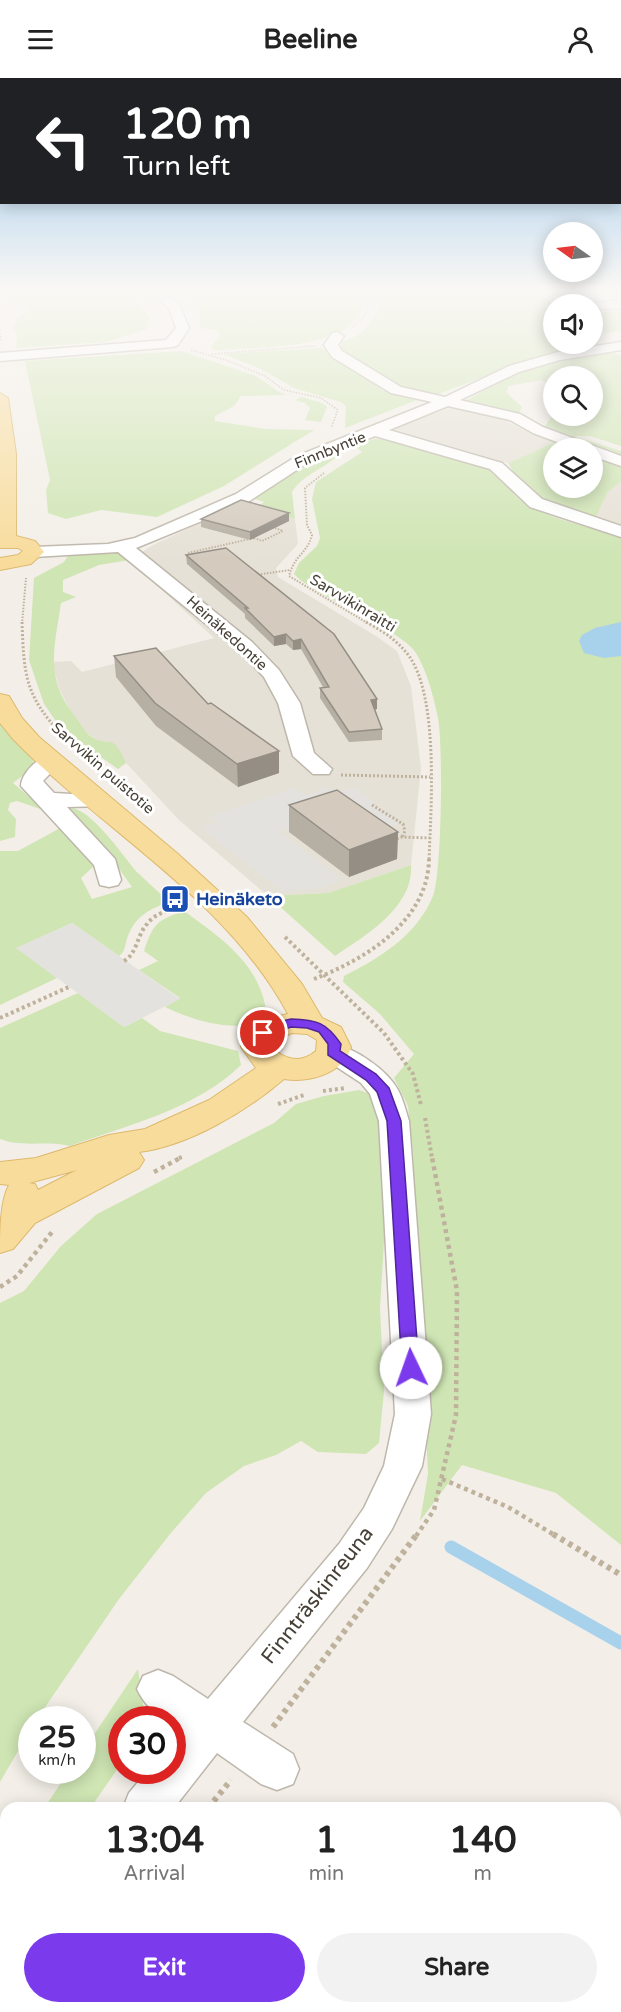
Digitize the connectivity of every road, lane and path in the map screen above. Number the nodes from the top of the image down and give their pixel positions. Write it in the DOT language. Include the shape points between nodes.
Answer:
graph roads {
  1 [pos="270,379"];
  2 [pos="378,379"];
  3 [pos="490,379"];
  4 [pos="0,398"];
  5 [pos="447,401"];
  6 [pos="424,411"];
  7 [pos="460,420"];
  8 [pos="376,431"];
  9 [pos="559,438"];
  10 [pos="340,444"];
  11 [pos="603,455"];
  12 [pos="621,461"];
  13 [pos="275,528"];
  14 [pos="621,532"];
  15 [pos="244,536"];
  16 [pos="254,538"];
  17 [pos="3,542"];
  18 [pos="123,547"];
  19 [pos="65,551"];
  20 [pos="34,552"];
  21 [pos="188,553"];
  22 [pos="2,570"];
  23 [pos="290,570"];
  24 [pos="250,576"];
  25 [pos="0,701"];
  26 [pos="76,747"];
  27 [pos="59,751"];
  28 [pos="321,769"];
  29 [pos="430,777"];
  30 [pos="48,800"];
  31 [pos="97,801"];
  32 [pos="372,804"];
  33 [pos="153,812"];
  34 [pos="402,837"];
  35 [pos="430,838"];
  36 [pos="386,843"];
  37 [pos="109,880"];
  38 [pos="183,905"];
  39 [pos="282,934"];
  40 [pos="124,961"];
  41 [pos="323,976"];
  42 [pos="70,986"];
  43 [pos="0,1018"];
  44 [pos="309,1024"];
  45 [pos="333,1052"];
  46 [pos="402,1059"];
  47 [pos="277,1067"];
  48 [pos="342,1089"];
  49 [pos="316,1091"];
  50 [pos="307,1094"];
  51 [pos="271,1108"];
  52 [pos="152,1139"];
  53 [pos="187,1155"];
  54 [pos="2,1172"];
  55 [pos="147,1176"];
  56 [pos="61,1224"];
  57 [pos="11,1227"];
  58 [pos="0,1287"];
  59 [pos="442,1479"];
  60 [pos="621,1575"];
  61 [pos="158,1689"];
  62 [pos="211,1726"];
  63 [pos="277,1769"];
  64 [pos="150,1802"];
  1 -- 10 [label="path, Sarvvikinraitti" via="284,390 321,398 337,407 328,436 330,442"];
  2 -- 5 [label="street" via="396,390"];
  3 -- 5 [label="street"];
  4 -- 17 [label="main road" via="7,454"];
  5 -- 6 [label="street"];
  5 -- 9 [label="street" via="515,417"];
  6 -- 7 [label="street"];
  6 -- 8 [label="street"];
  8 -- 10 [label="street, Finnbyntie"];
  8 -- 14 [label="street, Finnbyntie" via="496,466 536,503"];
  10 -- 18 [label="street, Finnbyntie" via="290,466 242,498"];
  10 -- 23 [label="path, Sarvvikinraitti" via="354,447 354,451 305,488 307,525 312,535 309,546 293,561"];
  11 -- 12 [label="street"];
  13 -- 16 [label="path" via="283,531 262,541"];
  15 -- 16 [label="path"];
  16 -- 21 [label="path"];
  17 -- 20 [label="main road" via="30,546"];
  18 -- 19 [label="street, Finnbyntie"];
  18 -- 28 [label="street, Heinäkedontie" via="245,646 272,674 289,704 304,756"];
  19 -- 20 [label="street, Finnbyntie"];
  19 -- 27 [label="path, Sarvvikin puistotie" via="62,559 24,580 22,638 25,673 34,702"];
  20 -- 22 [label="main road"];
  23 -- 24 [label="path"];
  23 -- 29 [label="path, Sarvvikinraitti" via="289,576 397,641 408,656 428,722"];
  25 -- 27 [label="main road, Sarvvikin puistotie" via="14,725"];
  26 -- 33 [label="path, Sarvvikin puistotie"];
  27 -- 30 [label="street" via="32,780 32,786"];
  27 -- 31 [label="main road, Sarvvikin puistotie"];
  28 -- 29 [label="path" via="341,775"];
  29 -- 35 [label="path, Sarvvikinraitti"];
  30 -- 31 [label="street"];
  30 -- 37 [label="street" via="106,864"];
  31 -- 44 [label="main road, Sarvvikin puistotie" via="200,889 262,952 297,997"];
  32 -- 34 [label="path" via="403,824"];
  34 -- 35 [label="path"];
  34 -- 36 [label="path"];
  35 -- 41 [label="path, Sarvvikinraitti" via="428,887 417,905 387,938"];
  38 -- 40 [label="path" via="149,919 130,958"];
  39 -- 41 [label="path"];
  41 -- 46 [label="path" via="384,1033"];
  42 -- 43 [label="path"];
  44 -- 45 [label="main road" via="331,1036"];
  44 -- 47 [label="main road" via="280,1024 258,1039 256,1046 261,1058"];
  45 -- 47 [label="main road" via="311,1068"];
  45 -- 62 [label="street, Finnträskinreuna" via="371,1077 384,1091 394,1121 413,1414 403,1466 378,1518 352,1556"];
  47 -- 52 [label="main road" via="254,1088 222,1108"];
  48 -- 49 [label="path"];
  50 -- 51 [label="path"];
  52 -- 54 [label="main road" via="122,1143 39,1170"];
  52 -- 57 [label="main road" via="131,1158"];
  53 -- 55 [label="path"];
  54 -- 57 [label="main road" via="22,1191 24,1203"];
  56 -- 58 [label="path" via="17,1276"];
  59 -- 60 [label="path" via="508,1507"];
  61 -- 62 [label="street"];
  62 -- 63 [label="street"];
  62 -- 64 [label="street, Finnträskinreuna"];
}
